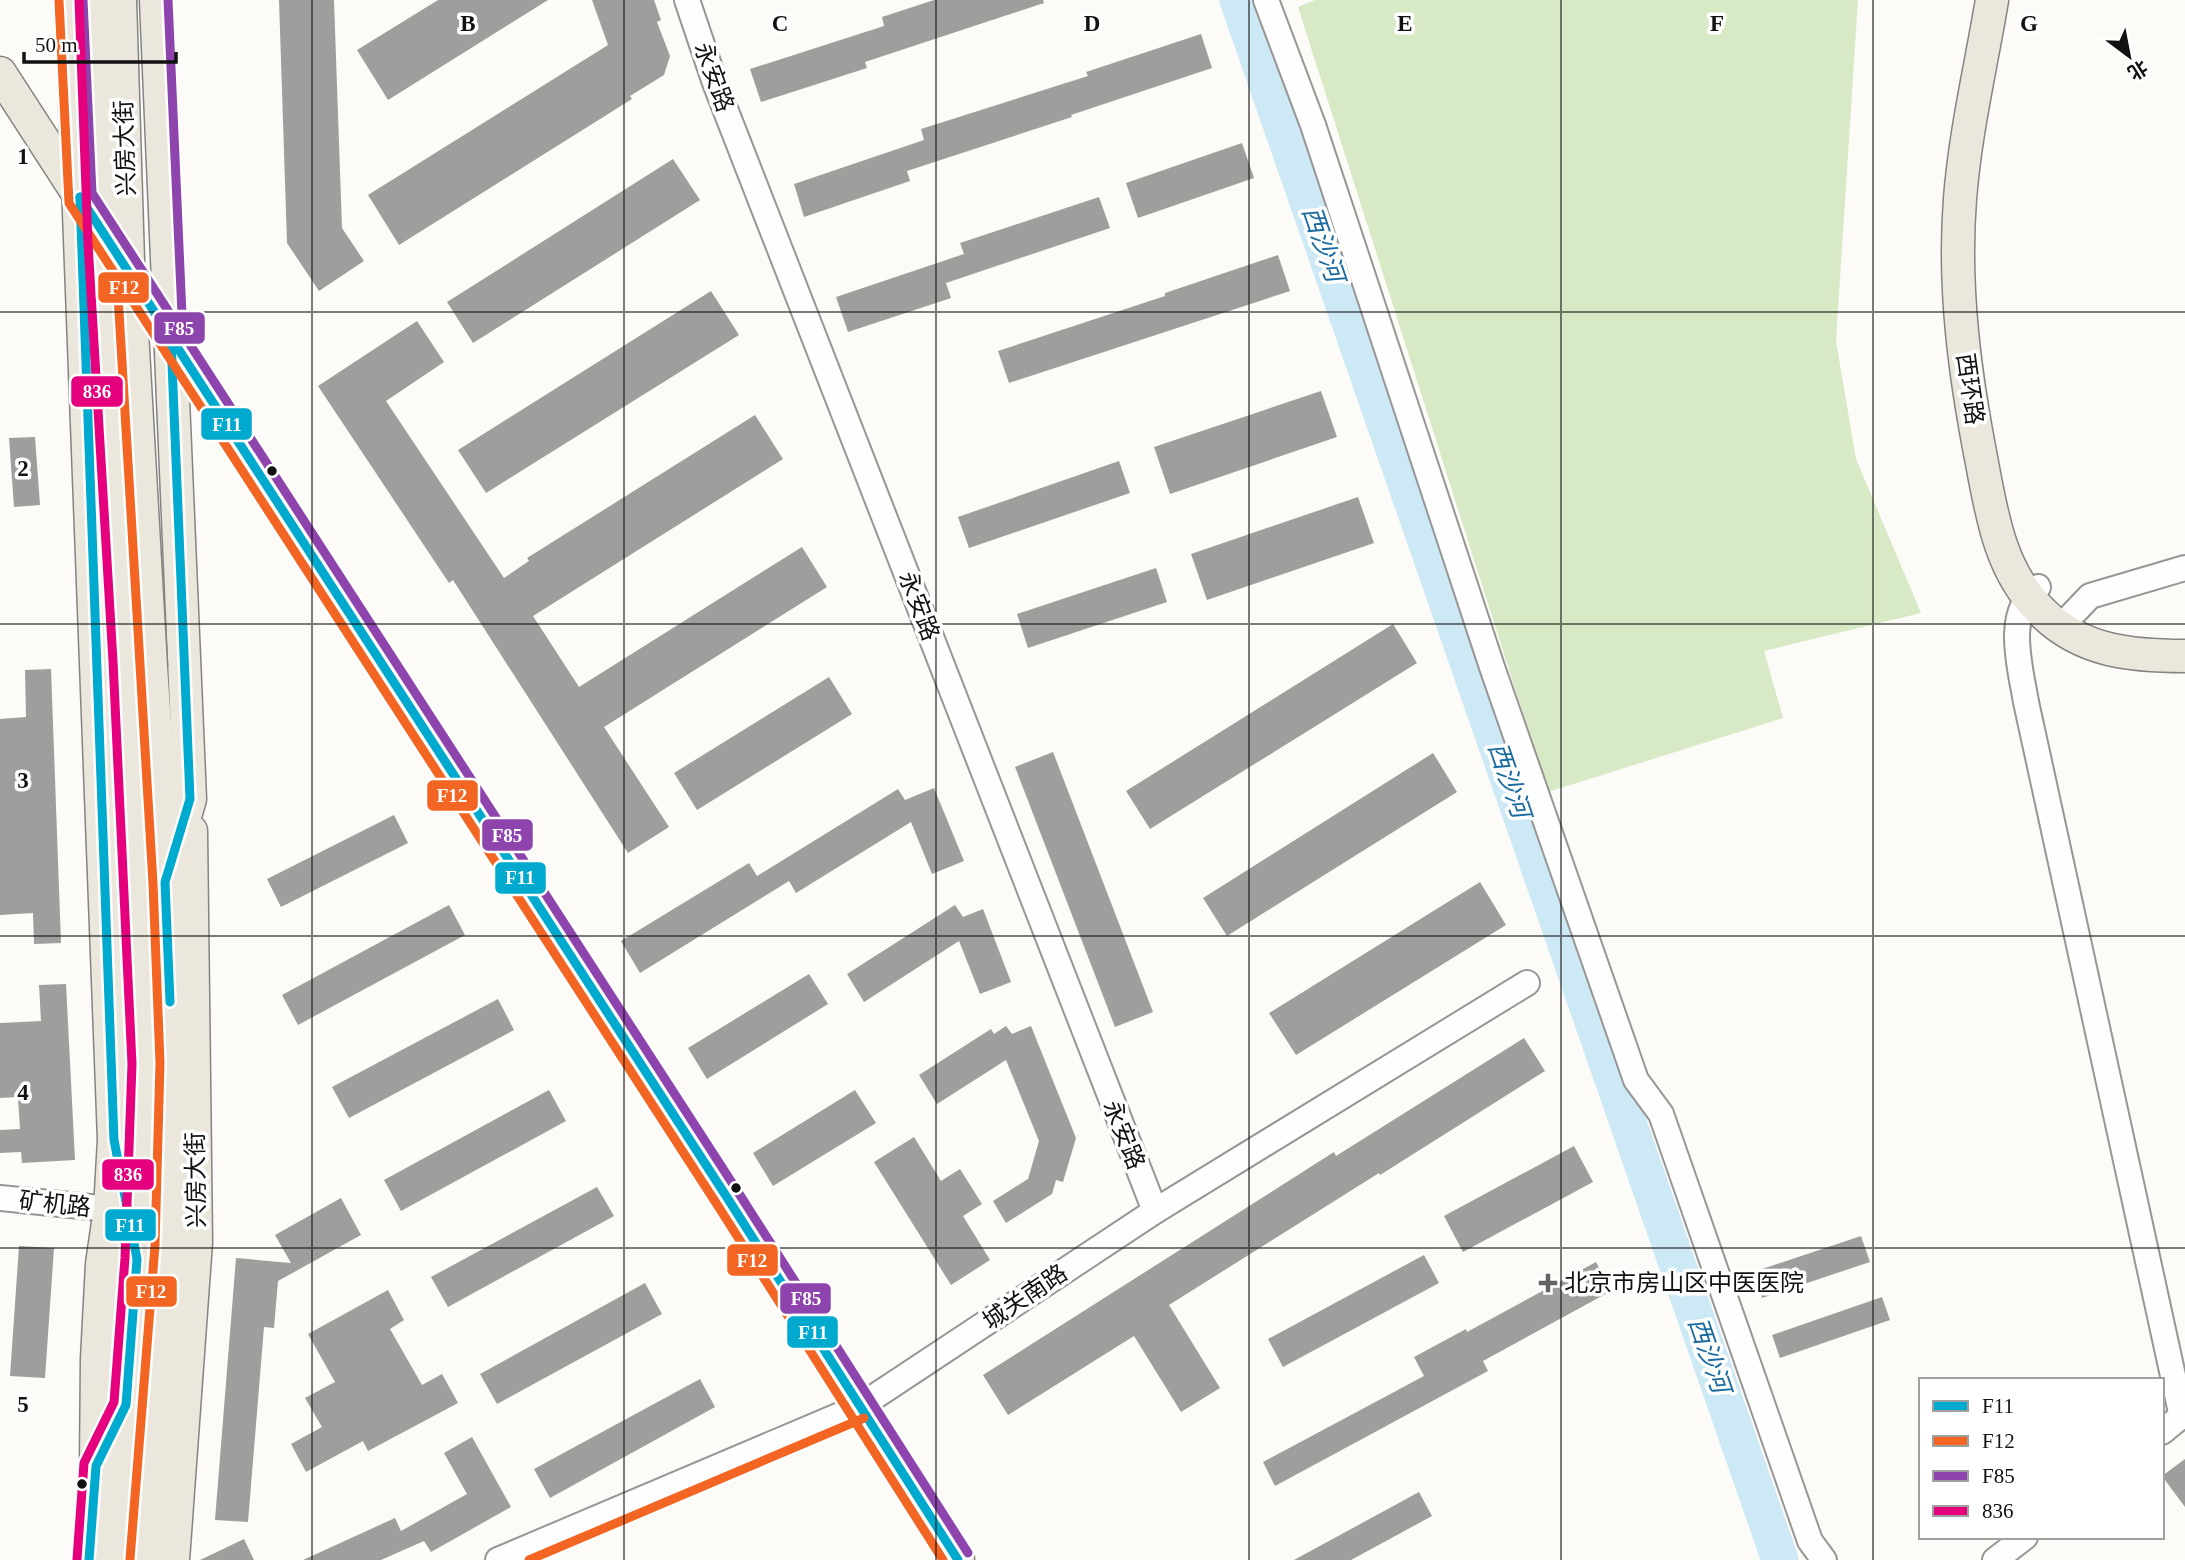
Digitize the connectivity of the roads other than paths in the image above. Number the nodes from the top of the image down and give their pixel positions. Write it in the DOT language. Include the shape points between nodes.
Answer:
graph roads {
  1 [pos="71,0"];
  2 [pos="92,0"];
  3 [pos="120,0"];
  4 [pos="156,0"];
  5 [pos="687,0"];
  6 [pos="1266,0"];
  7 [pos="1992,0"];
  8 [pos="2006,0"];
  9 [pos="0,74"];
  10 [pos="79,197"];
  11 [pos="171,338"];
  12 [pos="2185,568"];
  13 [pos="2033,591"];
  14 [pos="2070,617"];
  15 [pos="2185,643"];
  16 [pos="2185,656"];
  17 [pos="138,664"];
  18 [pos="190,799"];
  19 [pos="165,882"];
  20 [pos="1527,983"];
  21 [pos="114,1140"];
  22 [pos="0,1198"];
  23 [pos="110,1209"];
  24 [pos="1155,1211"];
  25 [pos="137,1259"];
  26 [pos="126,1405"];
  27 [pos="859,1407"];
  28 [pos="2184,1415"];
  29 [pos="2164,1430"];
  30 [pos="96,1465"];
  31 [pos="2022,1539"];
  32 [pos="89,1560"];
  33 [pos="114,1560"];
  34 [pos="142,1560"];
  35 [pos="173,1560"];
  36 [pos="498,1560"];
  37 [pos="958,1560"];
  38 [pos="1824,1560"];
  39 [pos="1995,1560"];
  1 -- 10 [label="main road, 兴房大街"];
  2 -- 17 [label="main road, 兴房大街, bridge" via="100,242"];
  3 -- 17 [label="main road, 兴房大街, bridge"];
  4 -- 11 [label="main road, 兴房大街"];
  5 -- 24 [label="street, 永安路" via="725,109"];
  6 -- 38 [label="street" via="1317,138 1492,667 1636,1080 1661,1114 1810,1541"];
  7 -- 13 [label="main road, 西环路" via="1960,199 1958,299 1970,401 1993,520 2007,562"];
  8 -- 13 [label="main road, 西环路" via="1973,206 1974,326 2004,508"];
  9 -- 10 [label="main road"];
  10 -- 11 [label="main road"];
  10 -- 21 [label="main road, 兴房大街"];
  11 -- 18 [label="main road, 兴房大街"];
  11 -- 27 [label="main road"];
  12 -- 14 [label="street" via="2090,596"];
  13 -- 14 [label="main road, 西环路"];
  13 -- 16 [label="main road, 西环路" via="2044,615 2092,643 2128,654"];
  13 -- 28 [label="street" via="2015,634 2025,702"];
  14 -- 15 [label="main road, 西环路" via="2121,638"];
  17 -- 19 [label="main road, 兴房大街"];
  17 -- 25 [label="main road, 兴房大街" via="144,1064"];
  18 -- 19 [label="main road, 兴房大街"];
  18 -- 35 [label="main road, 兴房大街" via="197,1242"];
  19 -- 34 [label="main road, 兴房大街" via="172,1063 167,1246"];
  20 -- 24 [label="street, 城关南路"];
  21 -- 23 [label="main road"];
  21 -- 25 [label="main road"];
  22 -- 23 [label="street, 矿机路"];
  23 -- 30 [label="main road" via="102,1264"];
  24 -- 27 [label="street, 城关南路"];
  25 -- 26 [label="main road, 兴房大街"];
  26 -- 30 [label="main road"];
  26 -- 33 [label="main road, 兴房大街"];
  27 -- 36 [label="street, 城关南路"];
  27 -- 37 [label="main road"];
  28 -- 29 [label="street"];
  30 -- 32 [label="main road"];
  31 -- 39 [label="street"];
}
